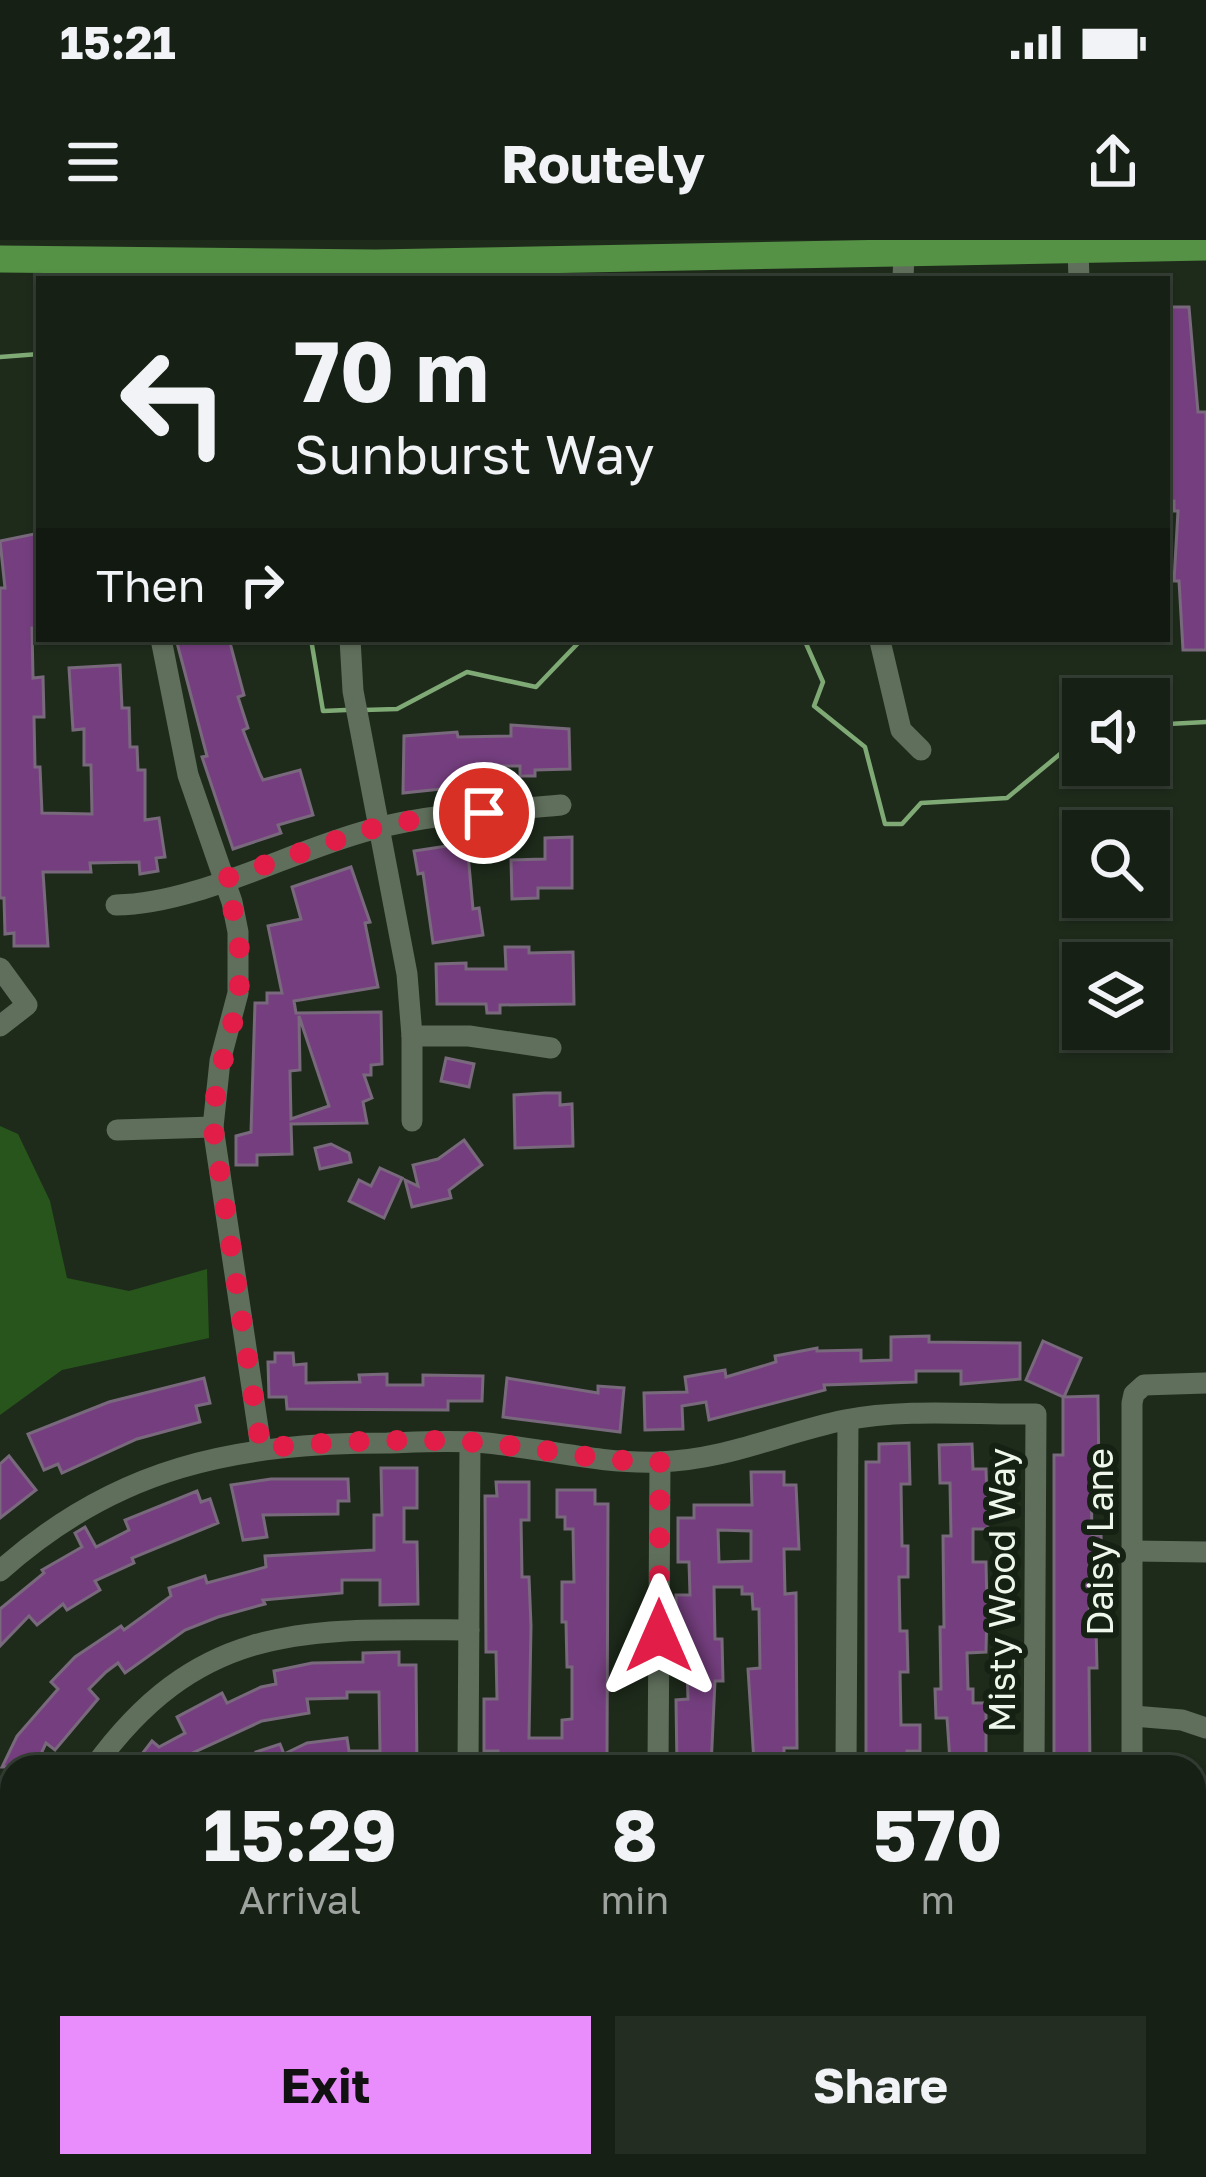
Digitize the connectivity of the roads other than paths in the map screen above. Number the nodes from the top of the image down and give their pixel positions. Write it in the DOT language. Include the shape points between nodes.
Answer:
graph roads {
  1 [pos="1206,248"];
  2 [pos="643,258"];
  3 [pos="0,259"];
  4 [pos="1078,265"];
  5 [pos="903,266"];
  6 [pos="758,267"];
  7 [pos="376,271"];
  8 [pos="162,642"];
  9 [pos="350,642"];
  10 [pos="880,642"];
  11 [pos="921,750"];
  12 [pos="561,805"];
  13 [pos="379,827"];
  14 [pos="224,879"];
  15 [pos="116,905"];
  16 [pos="0,968"];
  17 [pos="0,1026"];
  18 [pos="412,1036"];
  19 [pos="550,1048"];
  20 [pos="412,1121"];
  21 [pos="213,1126"];
  22 [pos="117,1130"];
  23 [pos="1206,1383"];
  24 [pos="848,1420"];
  25 [pos="470,1442"];
  26 [pos="261,1448"];
  27 [pos="660,1462"];
  28 [pos="1134,1551"];
  29 [pos="1206,1552"];
  30 [pos="0,1571"];
  31 [pos="469,1630"];
  32 [pos="1133,1716"];
  33 [pos="1206,1728"];
  34 [pos="103,1755"];
  35 [pos="468,1755"];
  36 [pos="658,1755"];
  37 [pos="846,1755"];
  38 [pos="1034,1755"];
  39 [pos="1132,1755"];
  1 -- 4 [label="main road"];
  2 -- 6 [label="main road"];
  2 -- 7 [label="main road"];
  3 -- 7 [label="main road"];
  4 -- 5 [label="main road"];
  5 -- 6 [label="main road"];
  8 -- 14 [label="street" via="188,775"];
  9 -- 13 [label="street"];
  10 -- 11 [label="street" via="901,730"];
  12 -- 13 [label="street"];
  13 -- 14 [label="street"];
  13 -- 18 [label="street"];
  14 -- 15 [label="street"];
  14 -- 21 [label="street" via="241,962"];
  16 -- 17 [label="street" via="27,1005"];
  18 -- 19 [label="street"];
  18 -- 20 [label="street"];
  21 -- 22 [label="street"];
  21 -- 26 [label="street"];
  23 -- 28 [label="street, Daisy Lane" via="1150,1383 1134,1394"];
  24 -- 27 [label="street" via="727,1455"];
  24 -- 37 [label="street"];
  24 -- 38 [label="street, Misty Wood Way" via="1036,1414"];
  25 -- 26 [label="street"];
  25 -- 27 [label="street"];
  25 -- 31 [label="street"];
  26 -- 30 [label="street" via="124,1487 54,1527"];
  27 -- 36 [label="street"];
  28 -- 29 [label="street"];
  28 -- 32 [label="street, Daisy Lane"];
  31 -- 34 [label="street" via="334,1629 241,1649 158,1696"];
  31 -- 35 [label="street"];
  32 -- 33 [label="street"];
  32 -- 39 [label="street, Daisy Lane"];
}
